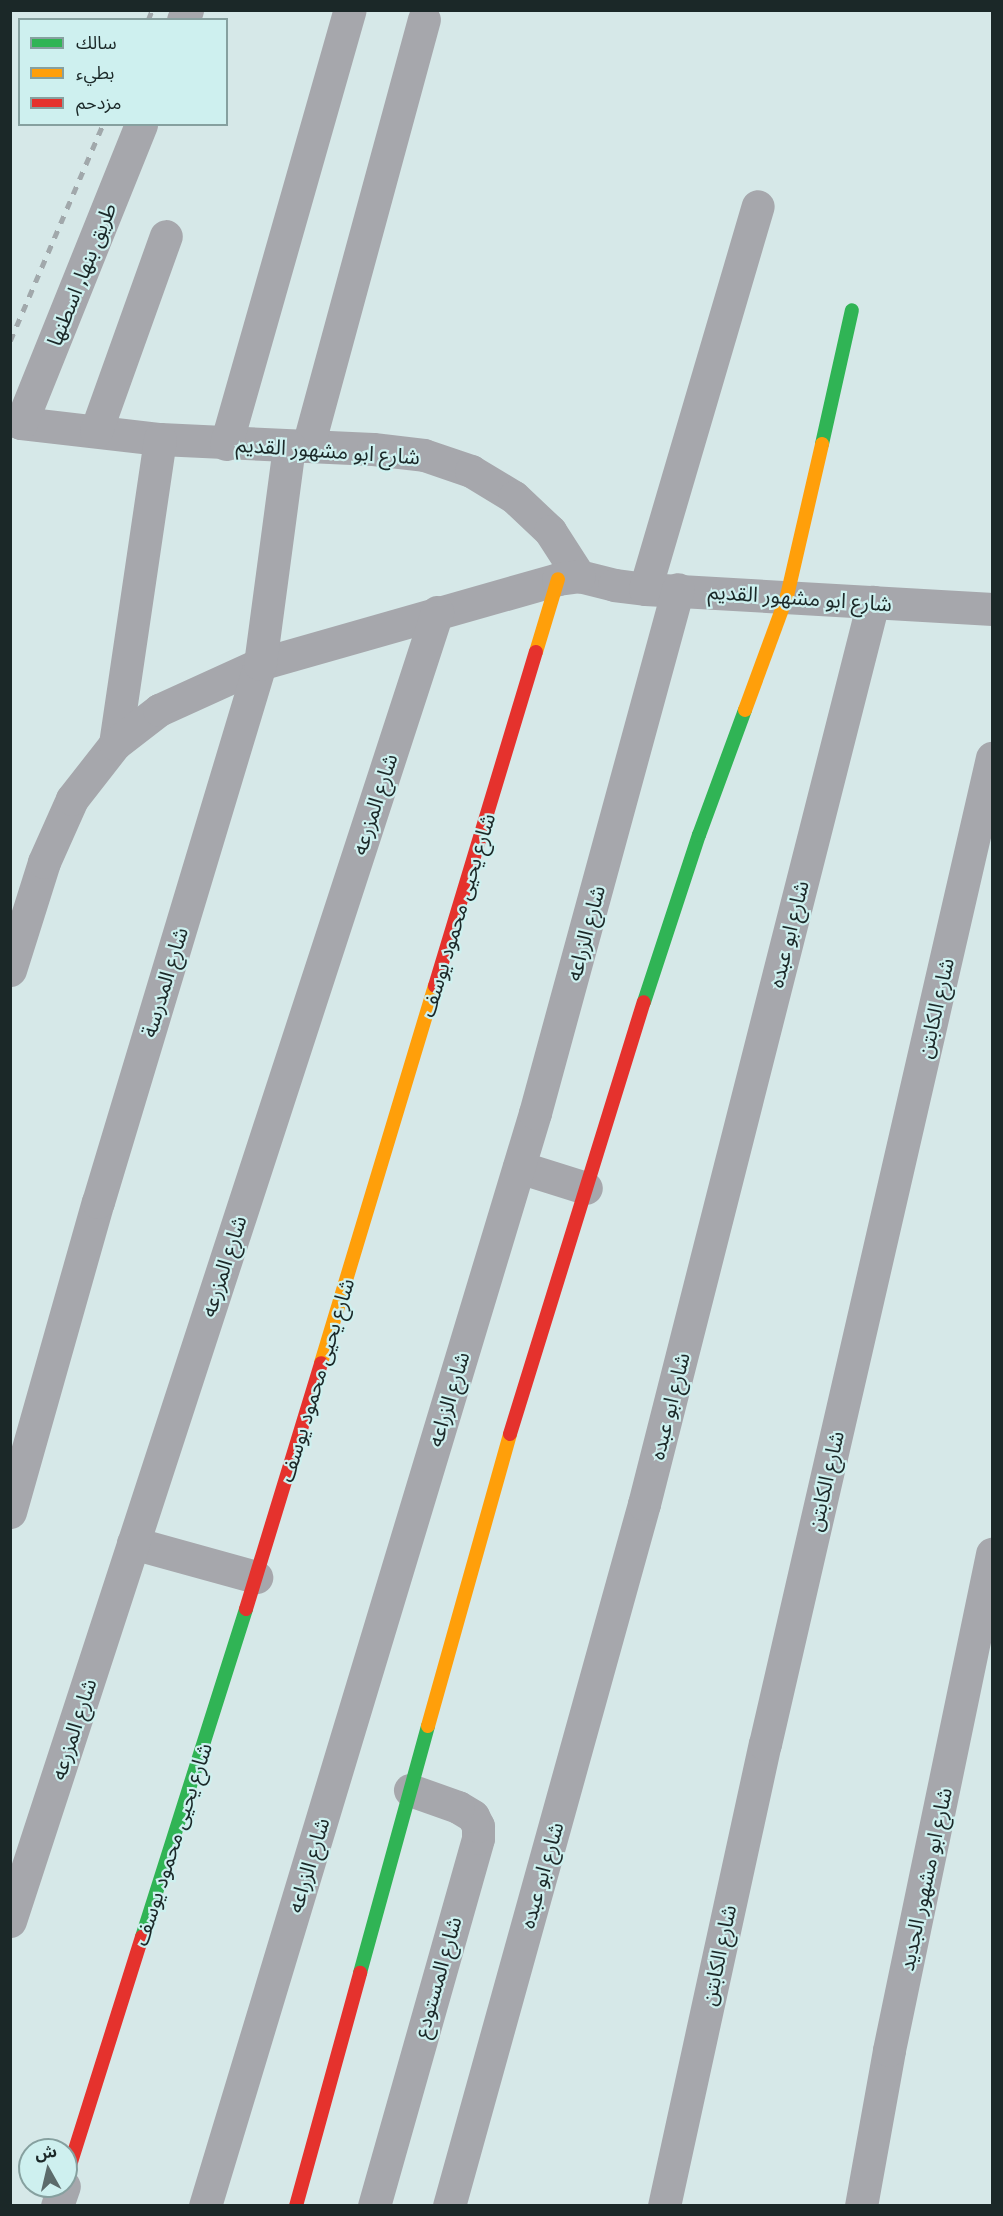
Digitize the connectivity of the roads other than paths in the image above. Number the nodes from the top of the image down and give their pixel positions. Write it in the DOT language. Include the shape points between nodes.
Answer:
graph roads {
  1 [pos="350,10"];
  2 [pos="424,19"];
  3 [pos="140,126"];
  4 [pos="758,206"];
  5 [pos="166,236"];
  6 [pos="852,310"];
  7 [pos="16,421"];
  8 [pos="96,431"];
  9 [pos="160,438"];
  10 [pos="226,444"];
  11 [pos="298,446"];
  12 [pos="569,578"];
  13 [pos="678,589"];
  14 [pos="645,590"];
  15 [pos="787,596"];
  16 [pos="873,602"];
  17 [pos="993,609"];
  18 [pos="437,612"];
  19 [pos="260,663"];
  20 [pos="115,744"];
  21 [pos="993,758"];
  22 [pos="10,969"];
  23 [pos="519,1167"];
  24 [pos="586,1188"];
  25 [pos="10,1512"];
  26 [pos="133,1543"];
  27 [pos="993,1554"];
  28 [pos="256,1577"];
  29 [pos="410,1790"];
  30 [pos="10,1921"];
  31 [pos="78,2140"];
  32 [pos="205,2205"];
  33 [pos="296,2205"];
  34 [pos="374,2205"];
  35 [pos="449,2205"];
  36 [pos="664,2205"];
  37 [pos="861,2205"];
  1 -- 10 [label="street"];
  2 -- 11 [label="street, شارع المدرسة"];
  3 -- 7 [label="street, طريق بنها, اسطنها"];
  4 -- 14 [label="street"];
  5 -- 8 [label="street"];
  6 -- 15 [label="street"];
  7 -- 8 [label="street, شارع ابو مشهور القديم"];
  8 -- 9 [label="street, شارع ابو مشهور القديم"];
  9 -- 10 [label="street, شارع ابو مشهور القديم"];
  9 -- 20 [label="street"];
  10 -- 11 [label="street, شارع ابو مشهور القديم"];
  11 -- 12 [label="street, شارع ابو مشهور القديم" via="424,455 471,471 514,497 550,531"];
  11 -- 19 [label="street, شارع المدرسة"];
  12 -- 14 [label="street, شارع ابو مشهور القديم"];
  12 -- 18 [label="street"];
  12 -- 28 [label="street, شارع يحيى محمود يوسف"];
  13 -- 14 [label="street, شارع ابو مشهور القديم"];
  13 -- 15 [label="street, شارع ابو مشهور القديم"];
  13 -- 23 [label="street, شارع الزراعه"];
  15 -- 16 [label="street, شارع ابو مشهور القديم"];
  15 -- 24 [label="street" via="699,835"];
  16 -- 17 [label="street, شارع ابو مشهور القديم"];
  16 -- 35 [label="street, شارع ابو عبده" via="644,1504"];
  18 -- 19 [label="street"];
  18 -- 26 [label="street, شارع المزرعه"];
  19 -- 20 [label="street" via="159,710"];
  19 -- 25 [label="street, شارع المدرسة" via="98,1202"];
  20 -- 22 [label="street" via="72,799 44,862"];
  21 -- 36 [label="street, شارع الكابتن" via="765,1744"];
  23 -- 24 [label="street"];
  23 -- 32 [label="street, شارع الزراعه"];
  24 -- 29 [label="street" via="490,1500"];
  26 -- 28 [label="street"];
  26 -- 30 [label="street, شارع المزرعه"];
  27 -- 37 [label="street, شارع ابو مشهور الجديد" via="889,2050"];
  28 -- 31 [label="street, شارع يحيى محمود يوسف"];
  29 -- 33 [label="street"];
  29 -- 34 [label="street, شارع المستودع" via="473,1816 478,1838"];
}
